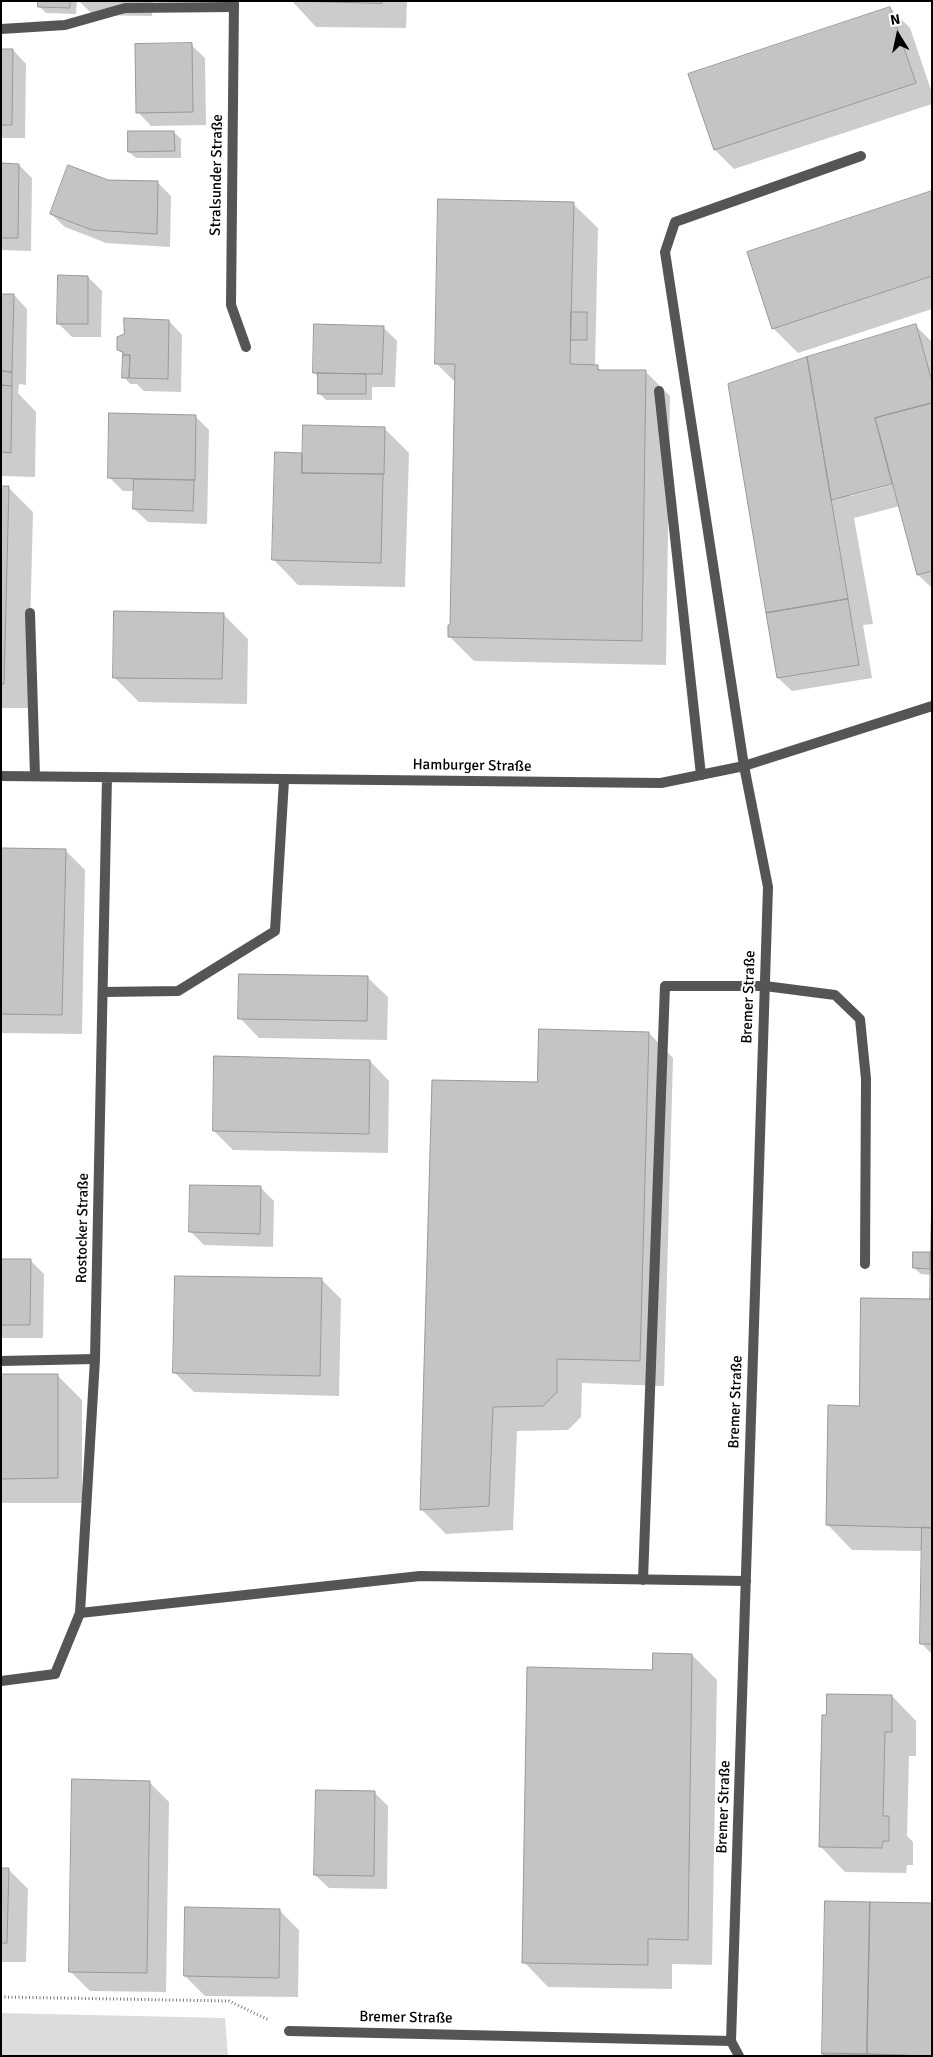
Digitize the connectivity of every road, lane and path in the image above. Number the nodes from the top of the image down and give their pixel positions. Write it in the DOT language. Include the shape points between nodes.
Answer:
graph roads {
  1 [pos="234,4"];
  2 [pos="1,29"];
  3 [pos="861,156"];
  4 [pos="246,347"];
  5 [pos="659,391"];
  6 [pos="30,613"];
  7 [pos="932,706"];
  8 [pos="744,766"];
  9 [pos="701,775"];
  10 [pos="1,776"];
  11 [pos="35,776"];
  12 [pos="107,778"];
  13 [pos="284,780"];
  14 [pos="765,986"];
  15 [pos="103,992"];
  16 [pos="865,1264"];
  17 [pos="96,1359"];
  18 [pos="1,1361"];
  19 [pos="643,1580"];
  20 [pos="746,1582"];
  21 [pos="80,1613"];
  22 [pos="1,1681"];
  23 [pos="1,1998"];
  24 [pos="289,2031"];
  25 [pos="731,2041"];
  26 [pos="739,2056"];
  1 -- 2 [label="street" via="125,8 65,25"];
  1 -- 4 [label="street, Stralsunder Straße" via="231,305"];
  3 -- 8 [label="street, Bremer Straße" via="674,222 665,252"];
  5 -- 9 [label="street"];
  6 -- 11 [label="street"];
  7 -- 8 [label="street, Hamburger Straße"];
  8 -- 9 [label="street, Hamburger Straße"];
  8 -- 14 [label="street, Bremer Straße" via="768,887"];
  9 -- 13 [label="street, Hamburger Straße" via="661,783"];
  10 -- 11 [label="street, Hamburger Straße"];
  11 -- 12 [label="street, Hamburger Straße"];
  12 -- 13 [label="street, Hamburger Straße"];
  12 -- 15 [label="street, Rostocker Straße"];
  13 -- 15 [label="street" via="275,931 178,990"];
  14 -- 16 [label="street" via="835,995 860,1019 866,1080"];
  14 -- 19 [label="street" via="665,986"];
  14 -- 20 [label="street, Bremer Straße"];
  15 -- 17 [label="street, Rostocker Straße"];
  17 -- 18 [label="street"];
  17 -- 21 [label="street, Rostocker Straße"];
  19 -- 20 [label="street"];
  19 -- 21 [label="street" via="420,1576"];
  20 -- 25 [label="street, Bremer Straße"];
  21 -- 22 [label="street, Rostocker Straße" via="55,1674"];
  23 -- 24 [label="path" via="229,2001"];
  24 -- 25 [label="street, Bremer Straße"];
  25 -- 26 [label="street, Bremer Straße"];
}
